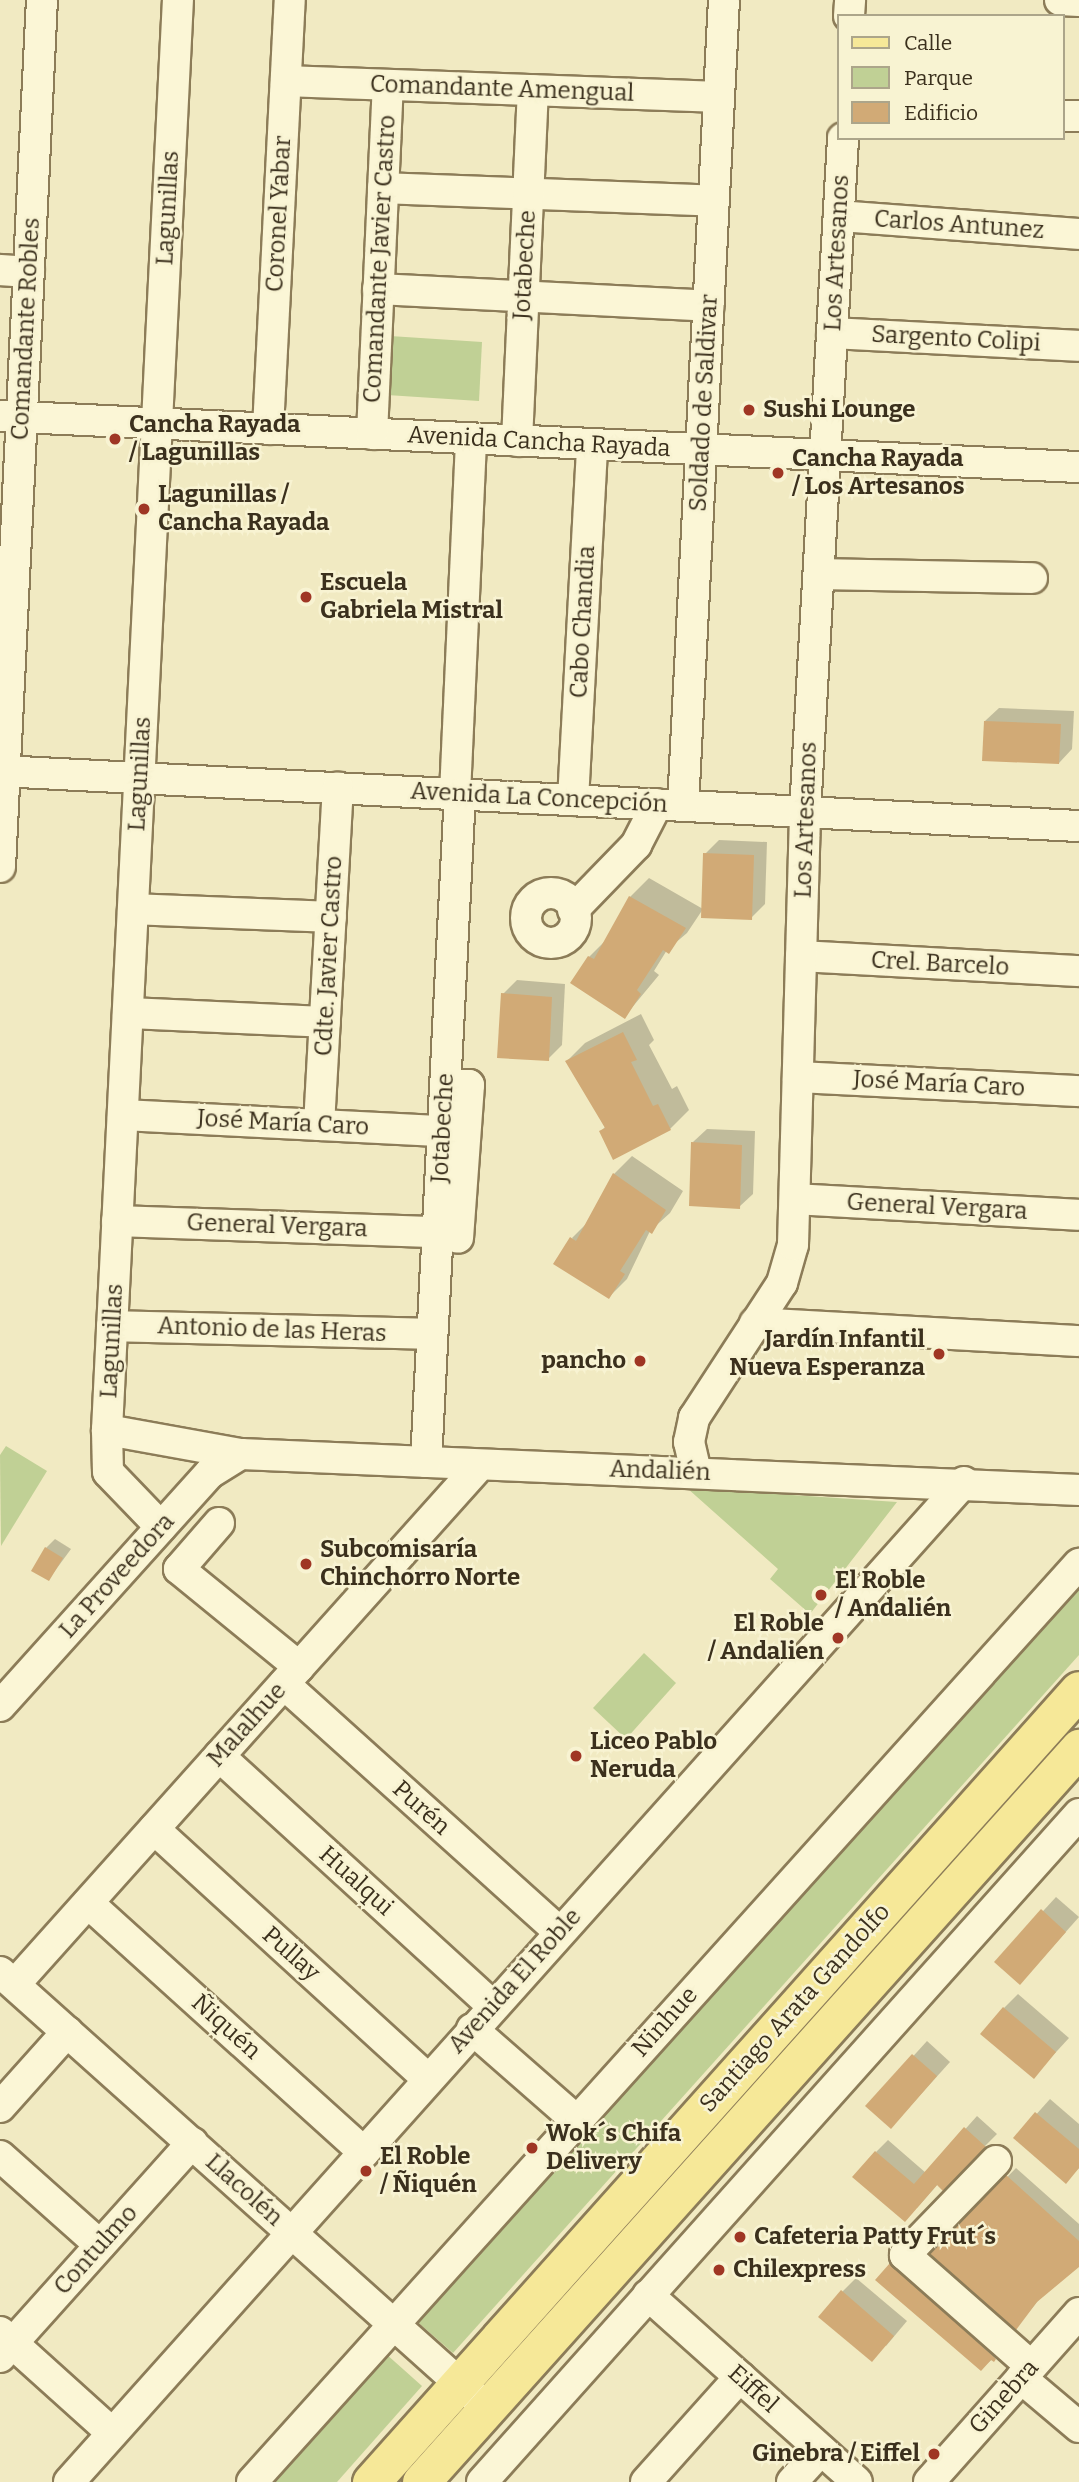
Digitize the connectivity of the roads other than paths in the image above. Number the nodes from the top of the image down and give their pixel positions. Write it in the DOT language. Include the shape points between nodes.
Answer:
graph roads {
  1 [pos="42,0"];
  2 [pos="178,0"];
  3 [pos="290,0"];
  4 [pos="724,0"];
  5 [pos="1060,0"];
  6 [pos="1079,1"];
  7 [pos="286,81"];
  8 [pos="387,85"];
  9 [pos="533,90"];
  10 [pos="719,97"];
  11 [pos="843,140"];
  12 [pos="383,188"];
  13 [pos="528,194"];
  14 [pos="714,201"];
  15 [pos="839,216"];
  16 [pos="1079,234"];
  17 [pos="14,271"];
  18 [pos="378,289"];
  19 [pos="524,296"];
  20 [pos="709,306"];
  21 [pos="832,333"];
  22 [pos="1079,346"];
  23 [pos="11,417"];
  24 [pos="157,424"];
  25 [pos="268,429"];
  26 [pos="372,434"];
  27 [pos="471,439"];
  28 [pos="517,441"];
  29 [pos="592,444"];
  30 [pos="702,450"];
  31 [pos="826,455"];
  32 [pos="1079,467"];
  33 [pos="7,567"];
  34 [pos="819,574"];
  35 [pos="1032,578"];
  36 [pos="2,771"];
  37 [pos="139,778"];
  38 [pos="338,788"];
  39 [pos="457,794"];
  40 [pos="573,800"];
  41 [pos="670,805"];
  42 [pos="806,812"];
  43 [pos="1079,826"];
  44 [pos="0,867"];
  45 [pos="133,909"];
  46 [pos="573,910"];
  47 [pos="331,917"];
  48 [pos="801,956"];
  49 [pos="1079,971"];
  50 [pos="128,1013"];
  51 [pos="325,1022"];
  52 [pos="798,1077"];
  53 [pos="445,1085"];
  54 [pos="1079,1091"];
  55 [pos="123,1115"];
  56 [pos="319,1125"];
  57 [pos="443,1131"];
  58 [pos="795,1199"];
  59 [pos="1079,1215"];
  60 [pos="117,1221"];
  61 [pos="448,1235"];
  62 [pos="755,1323"];
  63 [pos="112,1326"];
  64 [pos="432,1334"];
  65 [pos="1079,1341"];
  66 [pos="107,1430"];
  67 [pos="241,1454"];
  68 [pos="426,1462"];
  69 [pos="480,1466"];
  70 [pos="696,1472"];
  71 [pos="964,1482"];
  72 [pos="1079,1490"];
  73 [pos="219,1523"];
  74 [pos="161,1527"];
  75 [pos="1079,1564"];
  76 [pos="292,1676"];
  77 [pos="1079,1690"];
  78 [pos="0,1706"];
  79 [pos="1079,1748"];
  80 [pos="219,1756"];
  81 [pos="1079,1814"];
  82 [pos="154,1829"];
  83 [pos="88,1902"];
  84 [pos="558,1931"];
  85 [pos="7,1978"];
  86 [pos="492,2006"];
  87 [pos="472,2029"];
  88 [pos="67,2032"];
  89 [pos="428,2079"];
  90 [pos="0,2107"];
  91 [pos="576,2120"];
  92 [pos="192,2143"];
  93 [pos="364,2152"];
  94 [pos="0,2156"];
  95 [pos="996,2161"];
  96 [pos="292,2234"];
  97 [pos="100,2245"];
  98 [pos="648,2295"];
  99 [pos="1079,2313"];
  100 [pos="393,2323"];
  101 [pos="4,2344"];
  102 [pos="1026,2372"];
  103 [pos="740,2377"];
  104 [pos="460,2383"];
  105 [pos="488,2409"];
  106 [pos="1079,2427"];
  107 [pos="112,2433"];
  108 [pos="821,2449"];
  109 [pos="943,2477"];
  110 [pos="69,2482"];
  111 [pos="251,2482"];
  112 [pos="372,2482"];
  113 [pos="421,2482"];
  114 [pos="482,2482"];
  115 [pos="646,2482"];
  116 [pos="792,2482"];
  117 [pos="858,2482"];
  1 -- 17 [label="street, Comandante Robles"];
  2 -- 24 [label="street, Lagunillas"];
  3 -- 7 [label="street, Coronel Yabar"];
  4 -- 10 [label="street, Soldado de Saldivar"];
  5 -- 6 [label="street"];
  7 -- 8 [label="street, Comandante Amengual"];
  7 -- 25 [label="street, Coronel Yabar"];
  8 -- 9 [label="street, Comandante Amengual"];
  8 -- 12 [label="street, Comandante Javier Castro"];
  9 -- 10 [label="street, Comandante Amengual"];
  9 -- 13 [label="street, Jotabeche"];
  10 -- 14 [label="street, Soldado de Saldivar"];
  11 -- 15 [label="street, Los Artesanos"];
  12 -- 13 [label="street"];
  12 -- 18 [label="street, Comandante Javier Castro"];
  13 -- 14 [label="street"];
  13 -- 19 [label="street, Jotabeche"];
  14 -- 20 [label="street, Soldado de Saldivar"];
  15 -- 16 [label="street, Carlos Antunez"];
  15 -- 21 [label="street, Los Artesanos"];
  17 -- 23 [label="street, Comandante Robles"];
  18 -- 19 [label="street"];
  18 -- 26 [label="street, Comandante Javier Castro"];
  19 -- 20 [label="street"];
  19 -- 28 [label="street, Jotabeche"];
  20 -- 30 [label="street, Soldado de Saldivar"];
  21 -- 22 [label="street, Sargento Colipi"];
  21 -- 31 [label="street, Los Artesanos"];
  23 -- 24 [label="street, Avenida Cancha Rayada"];
  23 -- 33 [label="street, Comandante Robles"];
  24 -- 25 [label="street, Avenida Cancha Rayada"];
  24 -- 37 [label="street, Lagunillas"];
  25 -- 26 [label="street, Avenida Cancha Rayada"];
  26 -- 27 [label="street, Avenida Cancha Rayada"];
  27 -- 28 [label="street, Avenida Cancha Rayada"];
  27 -- 39 [label="street, Jotabeche"];
  28 -- 29 [label="street, Avenida Cancha Rayada"];
  29 -- 30 [label="street, Avenida Cancha Rayada"];
  29 -- 40 [label="street, Cabo Chandia"];
  30 -- 31 [label="street, Avenida Cancha Rayada"];
  30 -- 41 [label="street, Soldado de Saldivar"];
  31 -- 32 [label="street, Avenida Cancha Rayada"];
  31 -- 34 [label="street, Los Artesanos"];
  33 -- 36 [label="street, Comandante Robles"];
  34 -- 35 [label="street"];
  34 -- 42 [label="street, Los Artesanos"];
  36 -- 37 [label="street, Avenida La Concepción"];
  36 -- 44 [label="street, Comandante Robles"];
  37 -- 38 [label="street, Avenida La Concepción"];
  37 -- 45 [label="street, Lagunillas"];
  38 -- 39 [label="street, Avenida La Concepción"];
  38 -- 47 [label="street, Cdte. Javier Castro"];
  39 -- 40 [label="street, Avenida La Concepción"];
  39 -- 53 [label="street, Jotabeche"];
  40 -- 41 [label="street, Avenida La Concepción"];
  41 -- 42 [label="street, Avenida La Concepción"];
  41 -- 46 [label="street"];
  42 -- 43 [label="street, Avenida La Concepción"];
  42 -- 48 [label="street, Los Artesanos"];
  45 -- 47 [label="street"];
  45 -- 50 [label="street, Lagunillas"];
  47 -- 51 [label="street, Cdte. Javier Castro"];
  48 -- 49 [label="street, Crel. Barcelo"];
  48 -- 52 [label="street, Los Artesanos"];
  50 -- 51 [label="street"];
  50 -- 55 [label="street, Lagunillas"];
  51 -- 56 [label="street, Cdte. Javier Castro"];
  52 -- 54 [label="street, José María Caro"];
  52 -- 58 [label="street, Los Artesanos"];
  53 -- 57 [label="street, Jotabeche"];
  53 -- 61 [label="street" via="469,1085"];
  55 -- 56 [label="street, José María Caro"];
  55 -- 60 [label="street, Lagunillas"];
  56 -- 57 [label="street, José María Caro"];
  57 -- 61 [label="street, Jotabeche"];
  58 -- 59 [label="street, General Vergara"];
  58 -- 62 [label="street, Los Artesanos" via="788,1272"];
  60 -- 61 [label="street, General Vergara"];
  60 -- 63 [label="street, Lagunillas"];
  61 -- 64 [label="street, Jotabeche"];
  62 -- 65 [label="street"];
  62 -- 70 [label="street, Los Artesanos" via="694,1418 689,1442"];
  63 -- 64 [label="street, Antonio de las Heras"];
  63 -- 66 [label="street, Lagunillas"];
  64 -- 68 [label="street, Jotabeche"];
  66 -- 67 [label="street, Andalién"];
  66 -- 74 [label="street, Lagunillas" via="108,1472"];
  67 -- 68 [label="street, Andalién"];
  67 -- 74 [label="street, La Proveedora" via="210,1473"];
  68 -- 69 [label="street, Andalién"];
  69 -- 70 [label="street, Andalién"];
  69 -- 76 [label="street, Malalhue"];
  70 -- 71 [label="street, Andalién"];
  71 -- 72 [label="street, Andalién"];
  71 -- 84 [label="street, Avenida El Roble"];
  73 -- 76 [label="street, Purén" via="179,1569"];
  74 -- 78 [label="street, La Proveedora"];
  75 -- 91 [label="street, Ninhue"];
  76 -- 80 [label="street, Malalhue"];
  76 -- 84 [label="street, Purén"];
  77 -- 104 [label="main road, Santiago Arata Gandolfo"];
  79 -- 105 [label="main road, Santiago Arata Gandolfo"];
  80 -- 82 [label="street, Malalhue"];
  80 -- 86 [label="street, Hualqui"];
  81 -- 98 [label="street"];
  82 -- 83 [label="street, Malalhue"];
  82 -- 89 [label="street, Pullay"];
  83 -- 85 [label="street, Malalhue"];
  83 -- 93 [label="street, Ñiquén"];
  84 -- 86 [label="street, Avenida El Roble"];
  85 -- 88 [label="street, Llacolén"];
  86 -- 87 [label="street, Avenida El Roble"];
  87 -- 89 [label="street, Avenida El Roble"];
  87 -- 91 [label="street"];
  88 -- 90 [label="street"];
  88 -- 92 [label="street, Llacolén"];
  89 -- 93 [label="street, Avenida El Roble"];
  91 -- 100 [label="street, Ninhue"];
  92 -- 96 [label="street, Llacolén"];
  92 -- 97 [label="street, Contulmo"];
  93 -- 96 [label="street, Avenida El Roble"];
  94 -- 97 [label="street"];
  95 -- 102 [label="street" via="905,2255"];
  96 -- 100 [label="street, Llacolén"];
  96 -- 107 [label="street, Avenida El Roble"];
  97 -- 101 [label="street, Contulmo"];
  98 -- 103 [label="street, Eiffel"];
  98 -- 114 [label="street"];
  99 -- 102 [label="street, Ginebra"];
  100 -- 104 [label="street, Llacolén"];
  100 -- 111 [label="street, Ninhue"];
  101 -- 107 [label="street"];
  102 -- 106 [label="street"];
  102 -- 109 [label="street, Ginebra"];
  103 -- 108 [label="street, Eiffel"];
  103 -- 115 [label="street"];
  104 -- 105 [label="street, Llacolén"];
  104 -- 112 [label="main road, Santiago Arata Gandolfo"];
  105 -- 113 [label="main road, Santiago Arata Gandolfo"];
  107 -- 110 [label="street, Avenida El Roble"];
  108 -- 116 [label="street"];
  108 -- 117 [label="street, Eiffel"];
}
